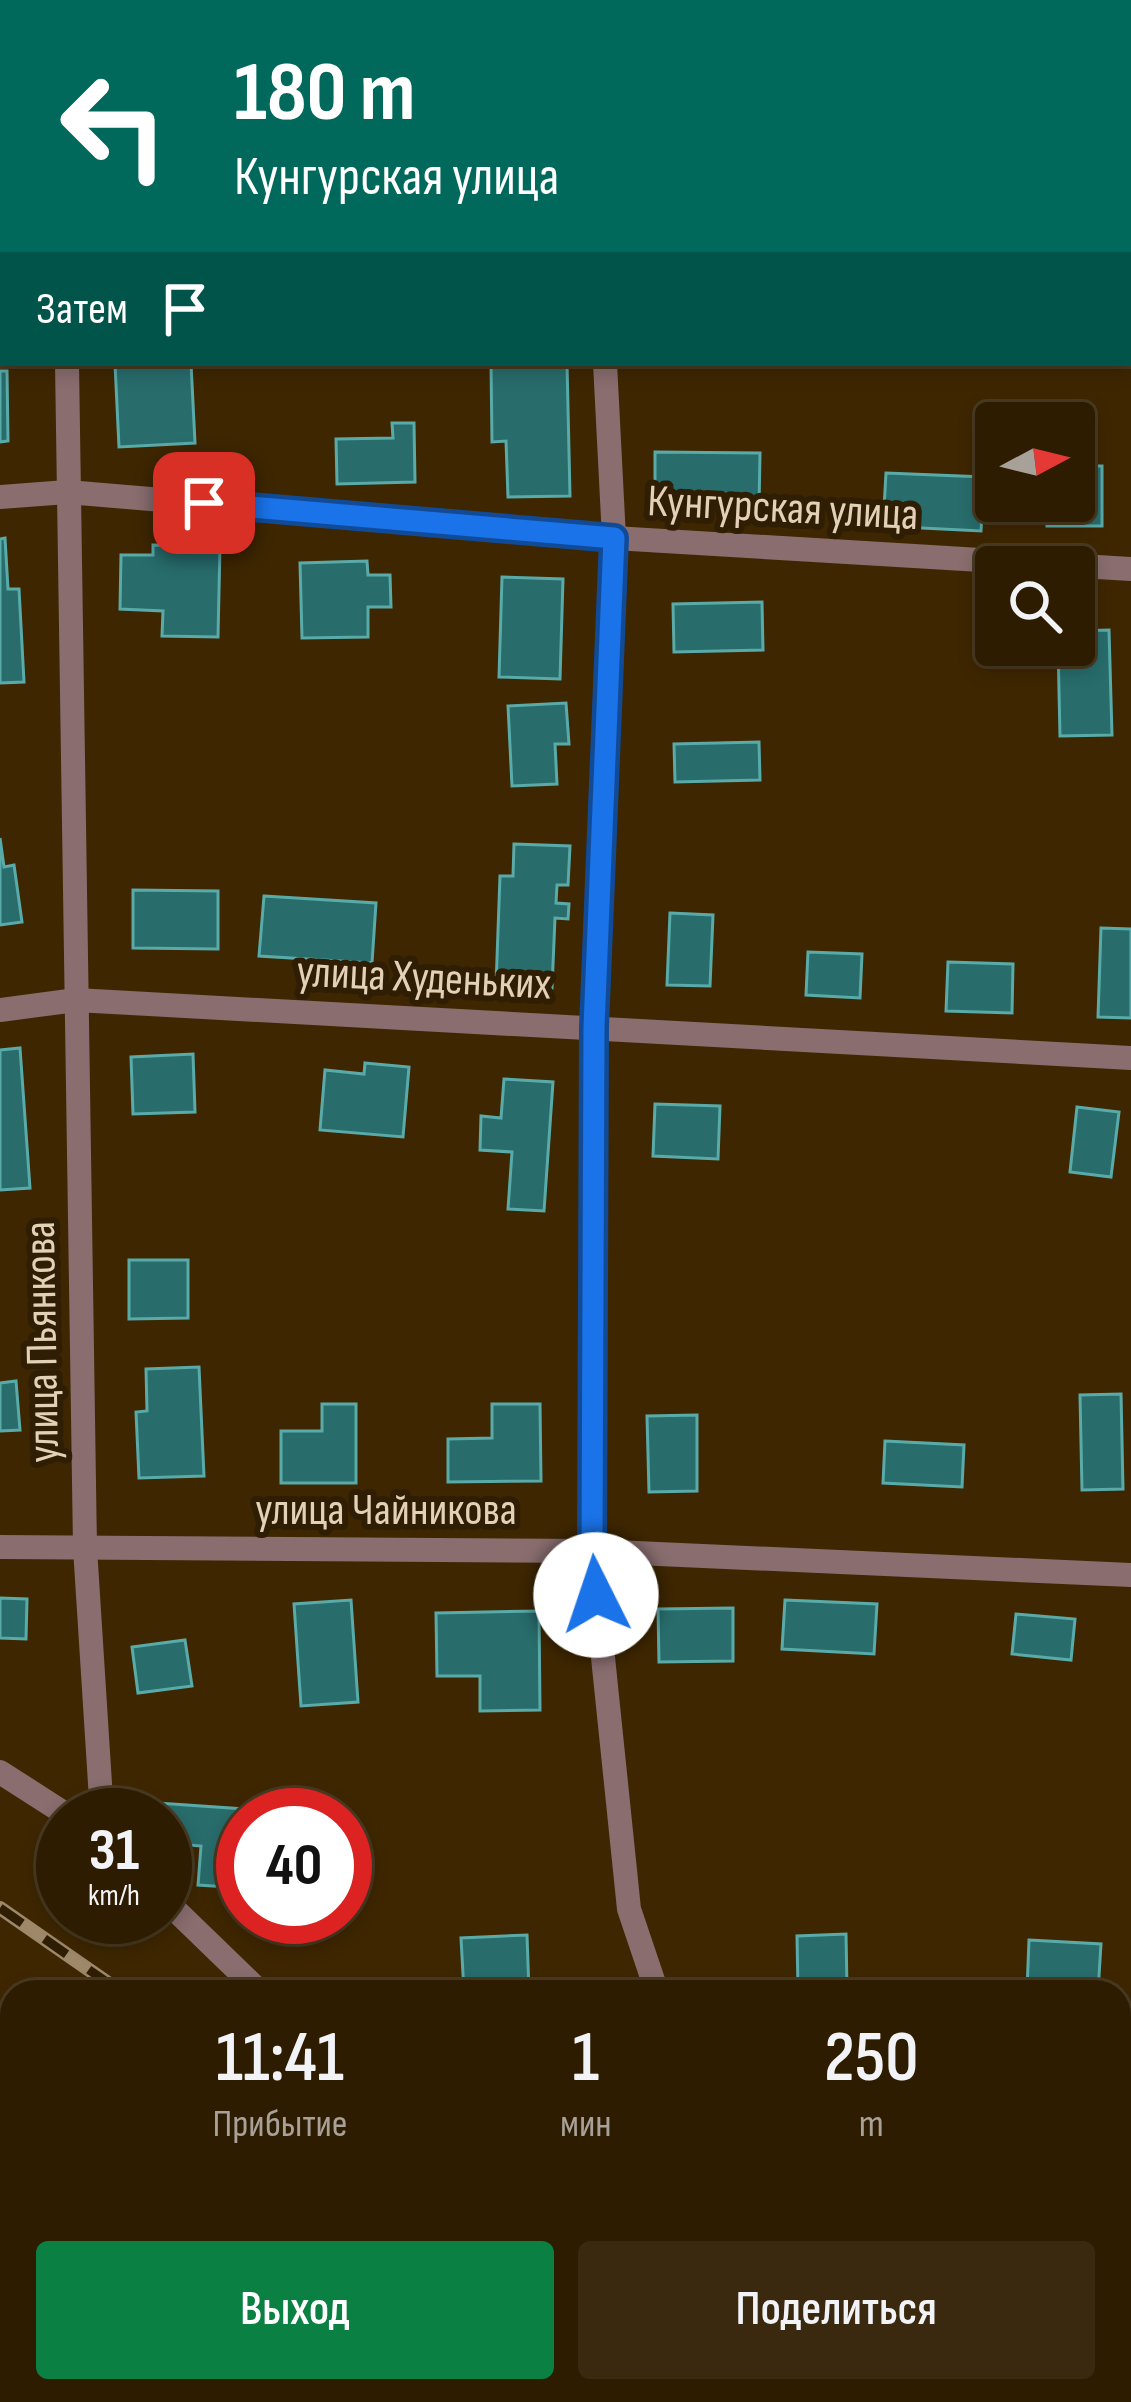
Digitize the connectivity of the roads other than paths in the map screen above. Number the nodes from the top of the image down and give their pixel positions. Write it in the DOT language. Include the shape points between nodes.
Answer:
graph roads {
  1 [pos="67,366"];
  2 [pos="605,366"];
  3 [pos="67,492"];
  4 [pos="0,497"];
  5 [pos="614,538"];
  6 [pos="1131,569"];
  7 [pos="76,1000"];
  8 [pos="0,1010"];
  9 [pos="594,1027"];
  10 [pos="1131,1058"];
  11 [pos="0,1547"];
  12 [pos="86,1548"];
  13 [pos="592,1551"];
  14 [pos="1131,1575"];
  15 [pos="0,1772"];
  16 [pos="100,1788"];
  17 [pos="36,1795"];
  18 [pos="192,1926"];
  19 [pos="248,1980"];
  20 [pos="653,1980"];
  1 -- 3 [label="street, улица Пьянкова"];
  2 -- 5 [label="street"];
  3 -- 4 [label="street, Кунгурская улица"];
  3 -- 5 [label="street, Кунгурская улица"];
  3 -- 7 [label="street, улица Пьянкова"];
  5 -- 6 [label="street, Кунгурская улица"];
  5 -- 9 [label="street"];
  7 -- 8 [label="street, улица Худеньких"];
  7 -- 9 [label="street, улица Худеньких"];
  7 -- 12 [label="street, улица Пьянкова"];
  9 -- 10 [label="street, улица Худеньких"];
  9 -- 13 [label="street"];
  11 -- 12 [label="street, улица Чайникова"];
  12 -- 13 [label="street, улица Чайникова"];
  12 -- 16 [label="street, улица Пьянкова"];
  13 -- 14 [label="street, улица Чайникова"];
  13 -- 20 [label="street" via="629,1909"];
  15 -- 17 [label="street"];
  18 -- 19 [label="street"];
}
